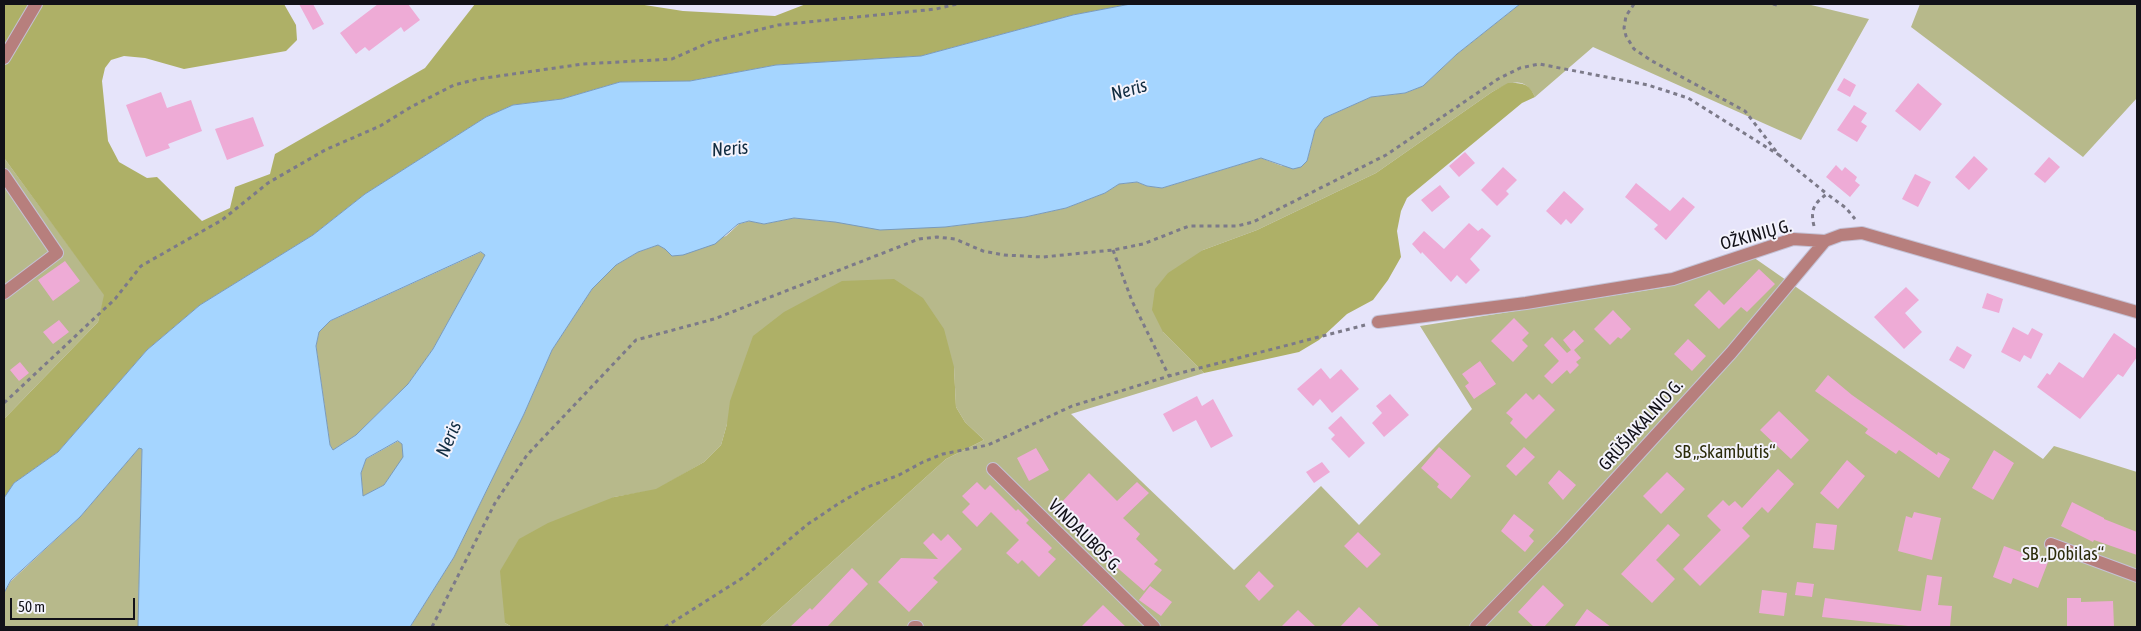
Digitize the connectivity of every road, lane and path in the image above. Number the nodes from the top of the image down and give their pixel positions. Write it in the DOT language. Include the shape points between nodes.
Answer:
graph roads {
  1 [pos="36,4"];
  2 [pos="957,4"];
  3 [pos="1634,4"];
  4 [pos="1773,4"];
  5 [pos="1780,6"];
  6 [pos="4,58"];
  7 [pos="1779,155"];
  8 [pos="4,175"];
  9 [pos="1827,194"];
  10 [pos="1862,233"];
  11 [pos="1825,241"];
  12 [pos="1114,250"];
  13 [pos="4,293"];
  14 [pos="2137,312"];
  15 [pos="1378,322"];
  16 [pos="1169,376"];
  17 [pos="4,403"];
  18 [pos="993,469"];
  19 [pos="2051,544"];
  20 [pos="2137,576"];
  21 [pos="432,627"];
  22 [pos="665,627"];
  23 [pos="1154,627"];
  24 [pos="1476,627"];
  1 -- 6 [label="street"];
  2 -- 17 [label="path" via="936,9 778,25 710,42 672,59 583,64 454,85 380,126 325,150 268,183 222,220 141,266 115,299"];
  3 -- 7 [label="path" via="1626,16 1624,28 1634,49 1745,111"];
  4 -- 5 [label="path"];
  7 -- 9 [label="path"];
  7 -- 12 [label="path" via="1688,98 1673,92 1648,84 1539,64 1520,68 1498,79 1386,155 1253,222 1237,226 1189,226 1143,244"];
  8 -- 13 [label="street" via="57,253"];
  9 -- 10 [label="path" via="1846,208"];
  9 -- 11 [label="path" via="1816,201 1812,217 1814,230"];
  10 -- 11 [label="street, OŽKINIŲ G."];
  10 -- 14 [label="street, OŽKINIŲ G."];
  11 -- 15 [label="street, OŽKINIŲ G." via="1793,240 1673,278 1526,303"];
  11 -- 24 [label="street, GRŪŠIAKALNIO G." via="1730,353 1568,532"];
  12 -- 16 [label="path" via="1132,301"];
  12 -- 21 [label="path" via="1043,256 1004,255 983,251 955,239 919,239 714,318 636,340 527,455 495,503"];
  15 -- 16 [label="path"];
  16 -- 22 [label="path" via="1072,406 988,445 943,454 865,488 808,524 744,577"];
  18 -- 23 [label="street, VINDAUBOS G."];
  19 -- 20 [label="street"];
}
